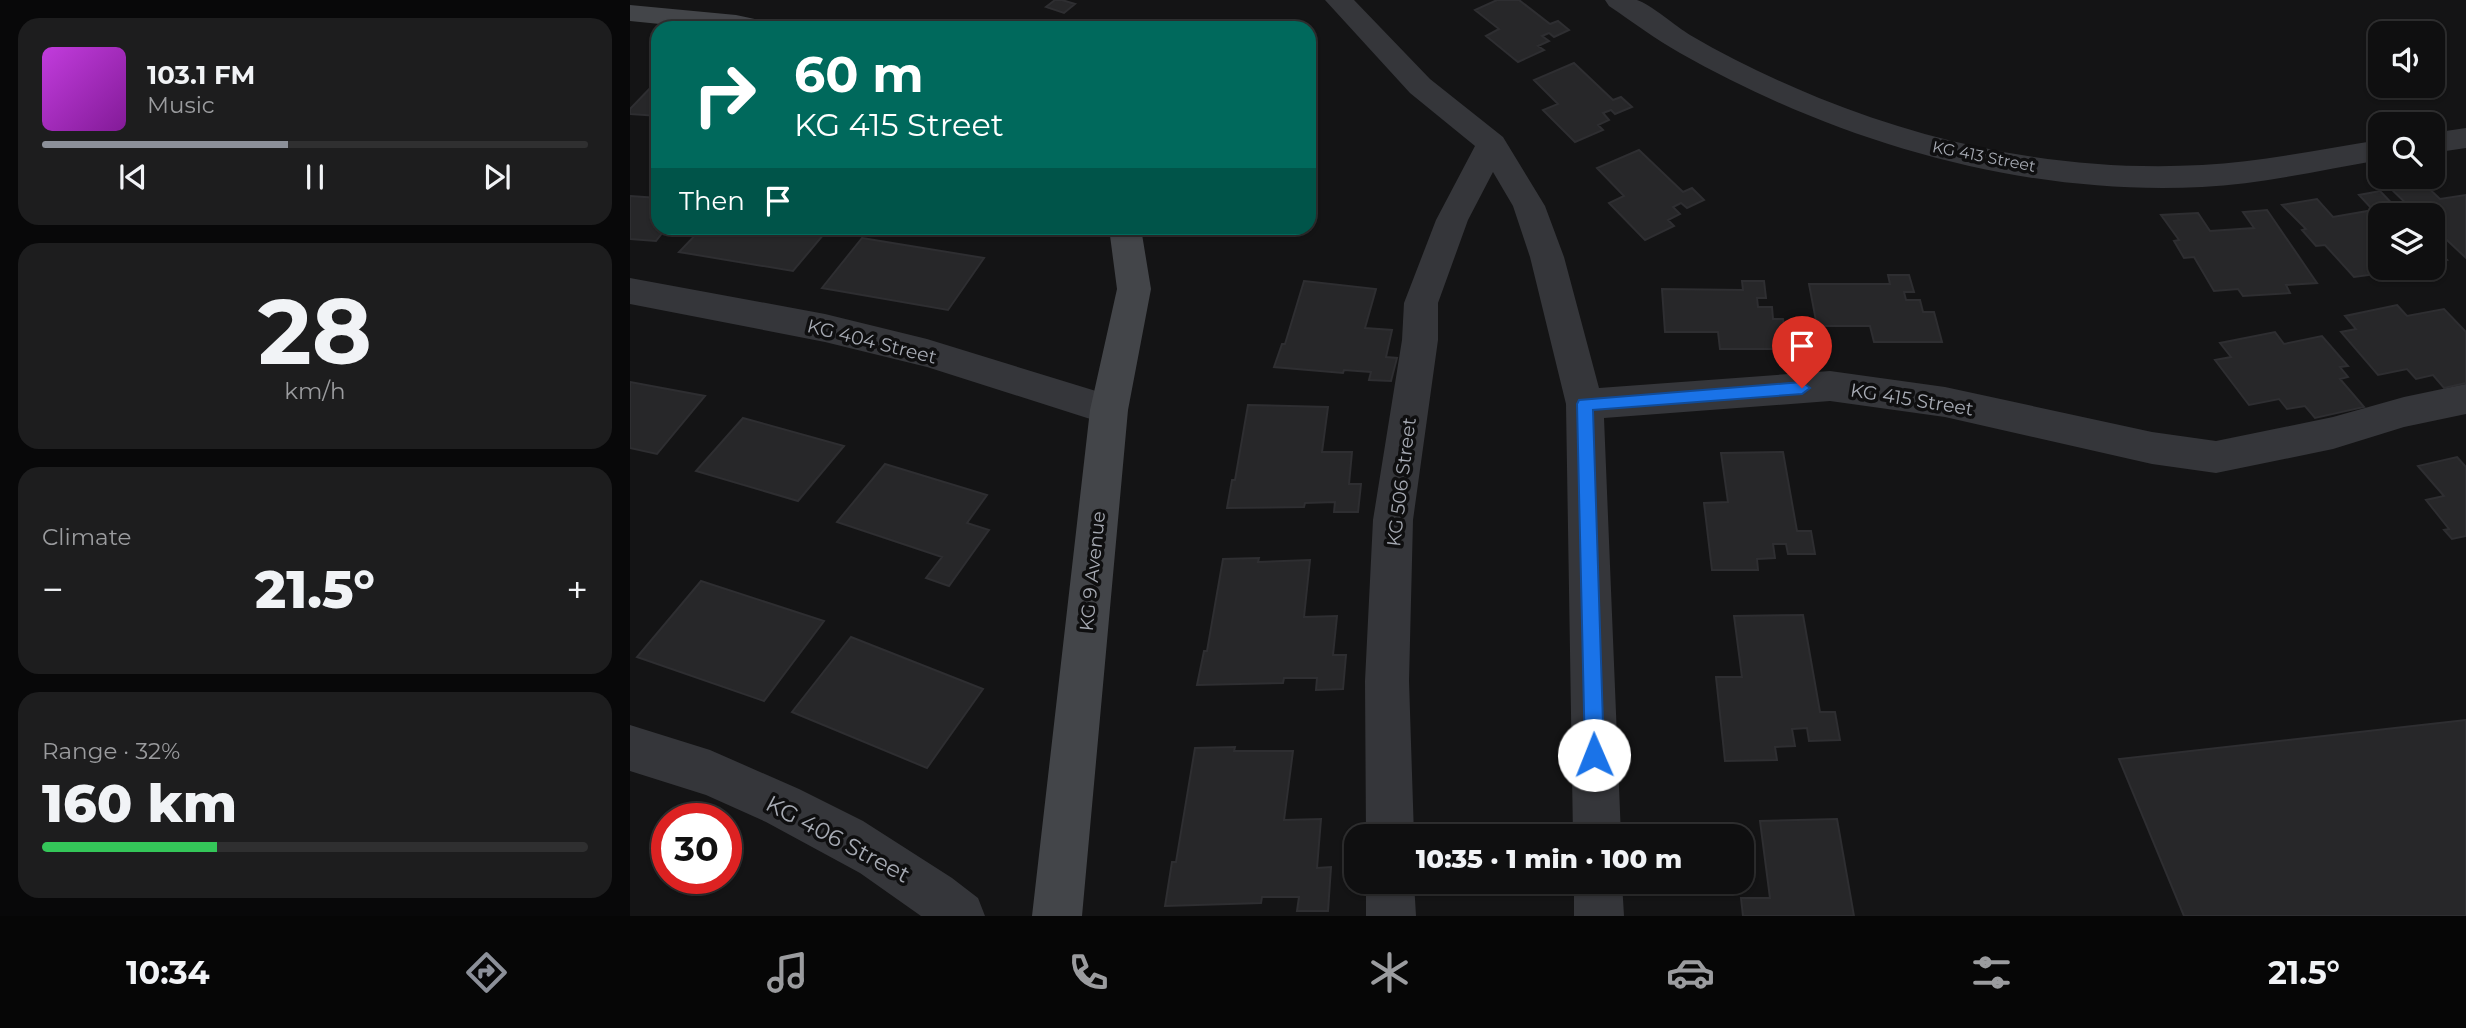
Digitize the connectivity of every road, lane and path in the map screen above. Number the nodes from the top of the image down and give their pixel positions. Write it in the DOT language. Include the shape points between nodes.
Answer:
graph roads {
  1 [pos="1339,0"];
  2 [pos="1619,0"];
  3 [pos="630,13"];
  4 [pos="715,21"];
  5 [pos="2466,138"];
  6 [pos="2445,141"];
  7 [pos="1492,144"];
  8 [pos="2368,152"];
  9 [pos="1128,235"];
  10 [pos="630,291"];
  11 [pos="2466,399"];
  12 [pos="1585,404"];
  13 [pos="1109,410"];
  14 [pos="630,748"];
  15 [pos="1390,824"];
  16 [pos="1597,824"];
  17 [pos="1390,894"];
  18 [pos="1598,894"];
  19 [pos="960,916"];
  20 [pos="1058,916"];
  21 [pos="1391,916"];
  22 [pos="1599,916"];
  1 -- 7 [label="street" via="1420,86"];
  2 -- 8 [label="street, KG 413 Street" via="1688,46 1752,80 1819,109 1935,148 2066,172 2138,177 2203,176"];
  3 -- 4 [label="main road"];
  5 -- 6 [label="street"];
  7 -- 12 [label="street" via="1529,206"];
  7 -- 15 [label="street, KG 506 Street" via="1452,220 1422,303 1393,520 1387,681"];
  9 -- 13 [label="main road, KG 9 Avenue" via="1134,289"];
  10 -- 13 [label="street, KG 404 Street" via="825,328 927,353"];
  11 -- 12 [label="street, KG 415 Street" via="2216,457 2152,448 1945,402 1830,386"];
  12 -- 16 [label="street"];
  13 -- 20 [label="main road, KG 9 Avenue"];
  14 -- 19 [label="street, KG 406 Street" via="720,777 842,837 931,890"];
  17 -- 21 [label="street"];
  18 -- 22 [label="street"];
}
